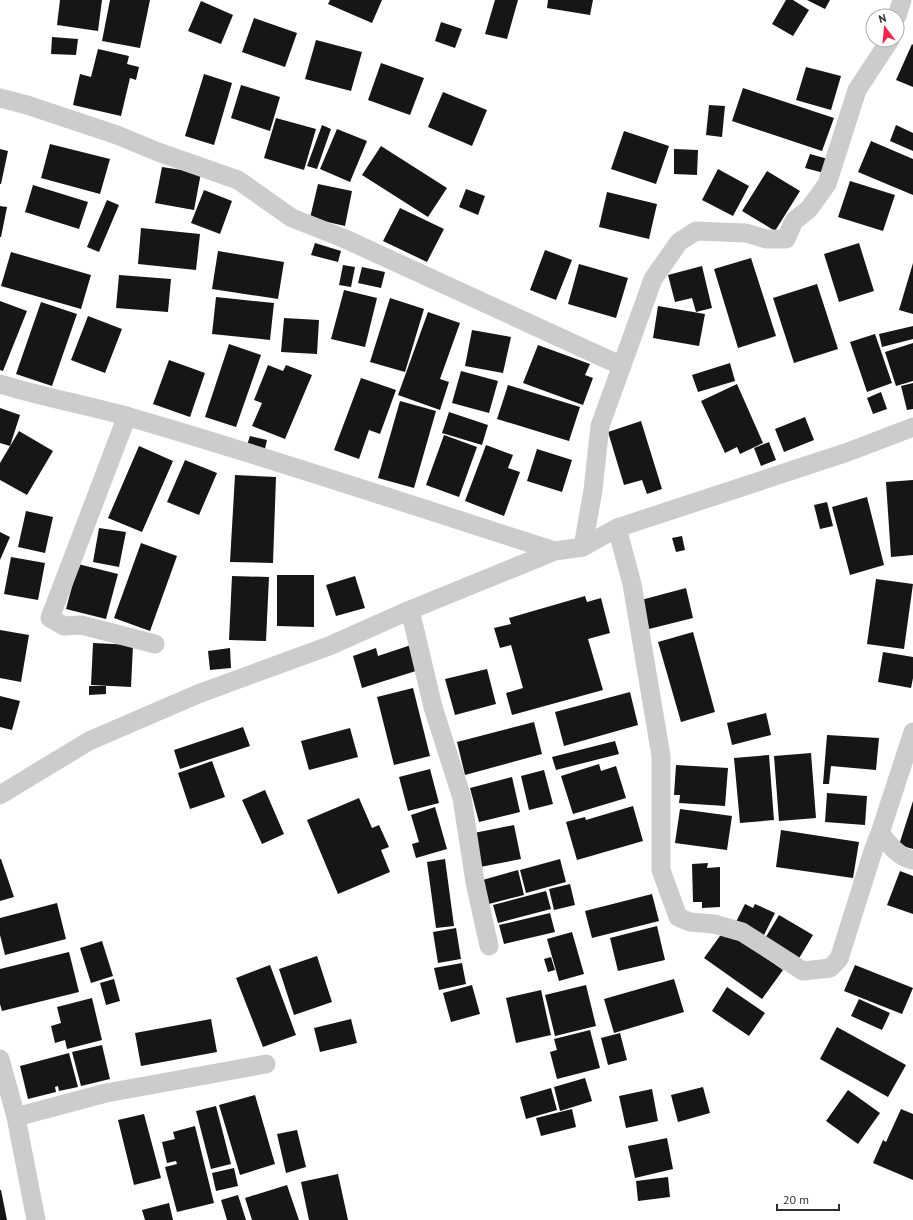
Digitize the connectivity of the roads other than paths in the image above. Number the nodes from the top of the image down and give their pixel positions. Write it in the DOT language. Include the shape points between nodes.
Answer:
graph roads {
  1 [pos="885,48"];
  2 [pos="0,98"];
  3 [pos="622,366"];
  4 [pos="0,384"];
  5 [pos="127,416"];
  6 [pos="913,427"];
  7 [pos="617,528"];
  8 [pos="583,547"];
  9 [pos="555,552"];
  10 [pos="410,610"];
  11 [pos="155,644"];
  12 [pos="913,732"];
  13 [pos="0,795"];
  14 [pos="880,833"];
  15 [pos="913,860"];
  16 [pos="489,946"];
  17 [pos="0,1059"];
  18 [pos="266,1064"];
  19 [pos="16,1117"];
  20 [pos="36,1220"];
  1 -- 3 [label="street" via="857,90 827,184 809,209 794,221 786,239 766,239 746,233 696,231 679,242 653,279"];
  2 -- 3 [label="street" via="117,135 238,180 292,218 343,238"];
  3 -- 8 [label="street" via="600,426"];
  4 -- 5 [label="street"];
  5 -- 9 [label="street"];
  5 -- 11 [label="street" via="50,618 64,626 81,625"];
  6 -- 7 [label="street" via="848,452"];
  7 -- 8 [label="street"];
  7 -- 14 [label="street" via="632,584 661,756 661,870 678,917 690,922 714,924 742,932 803,971 830,968 839,959"];
  8 -- 9 [label="street"];
  9 -- 10 [label="street"];
  10 -- 13 [label="street" via="329,646 198,694 89,741"];
  10 -- 16 [label="street" via="433,707 462,798 475,882"];
  12 -- 14 [label="street"];
  14 -- 15 [label="street" via="894,850"];
  17 -- 19 [label="street"];
  18 -- 19 [label="street" via="106,1093"];
  19 -- 20 [label="street"];
}
